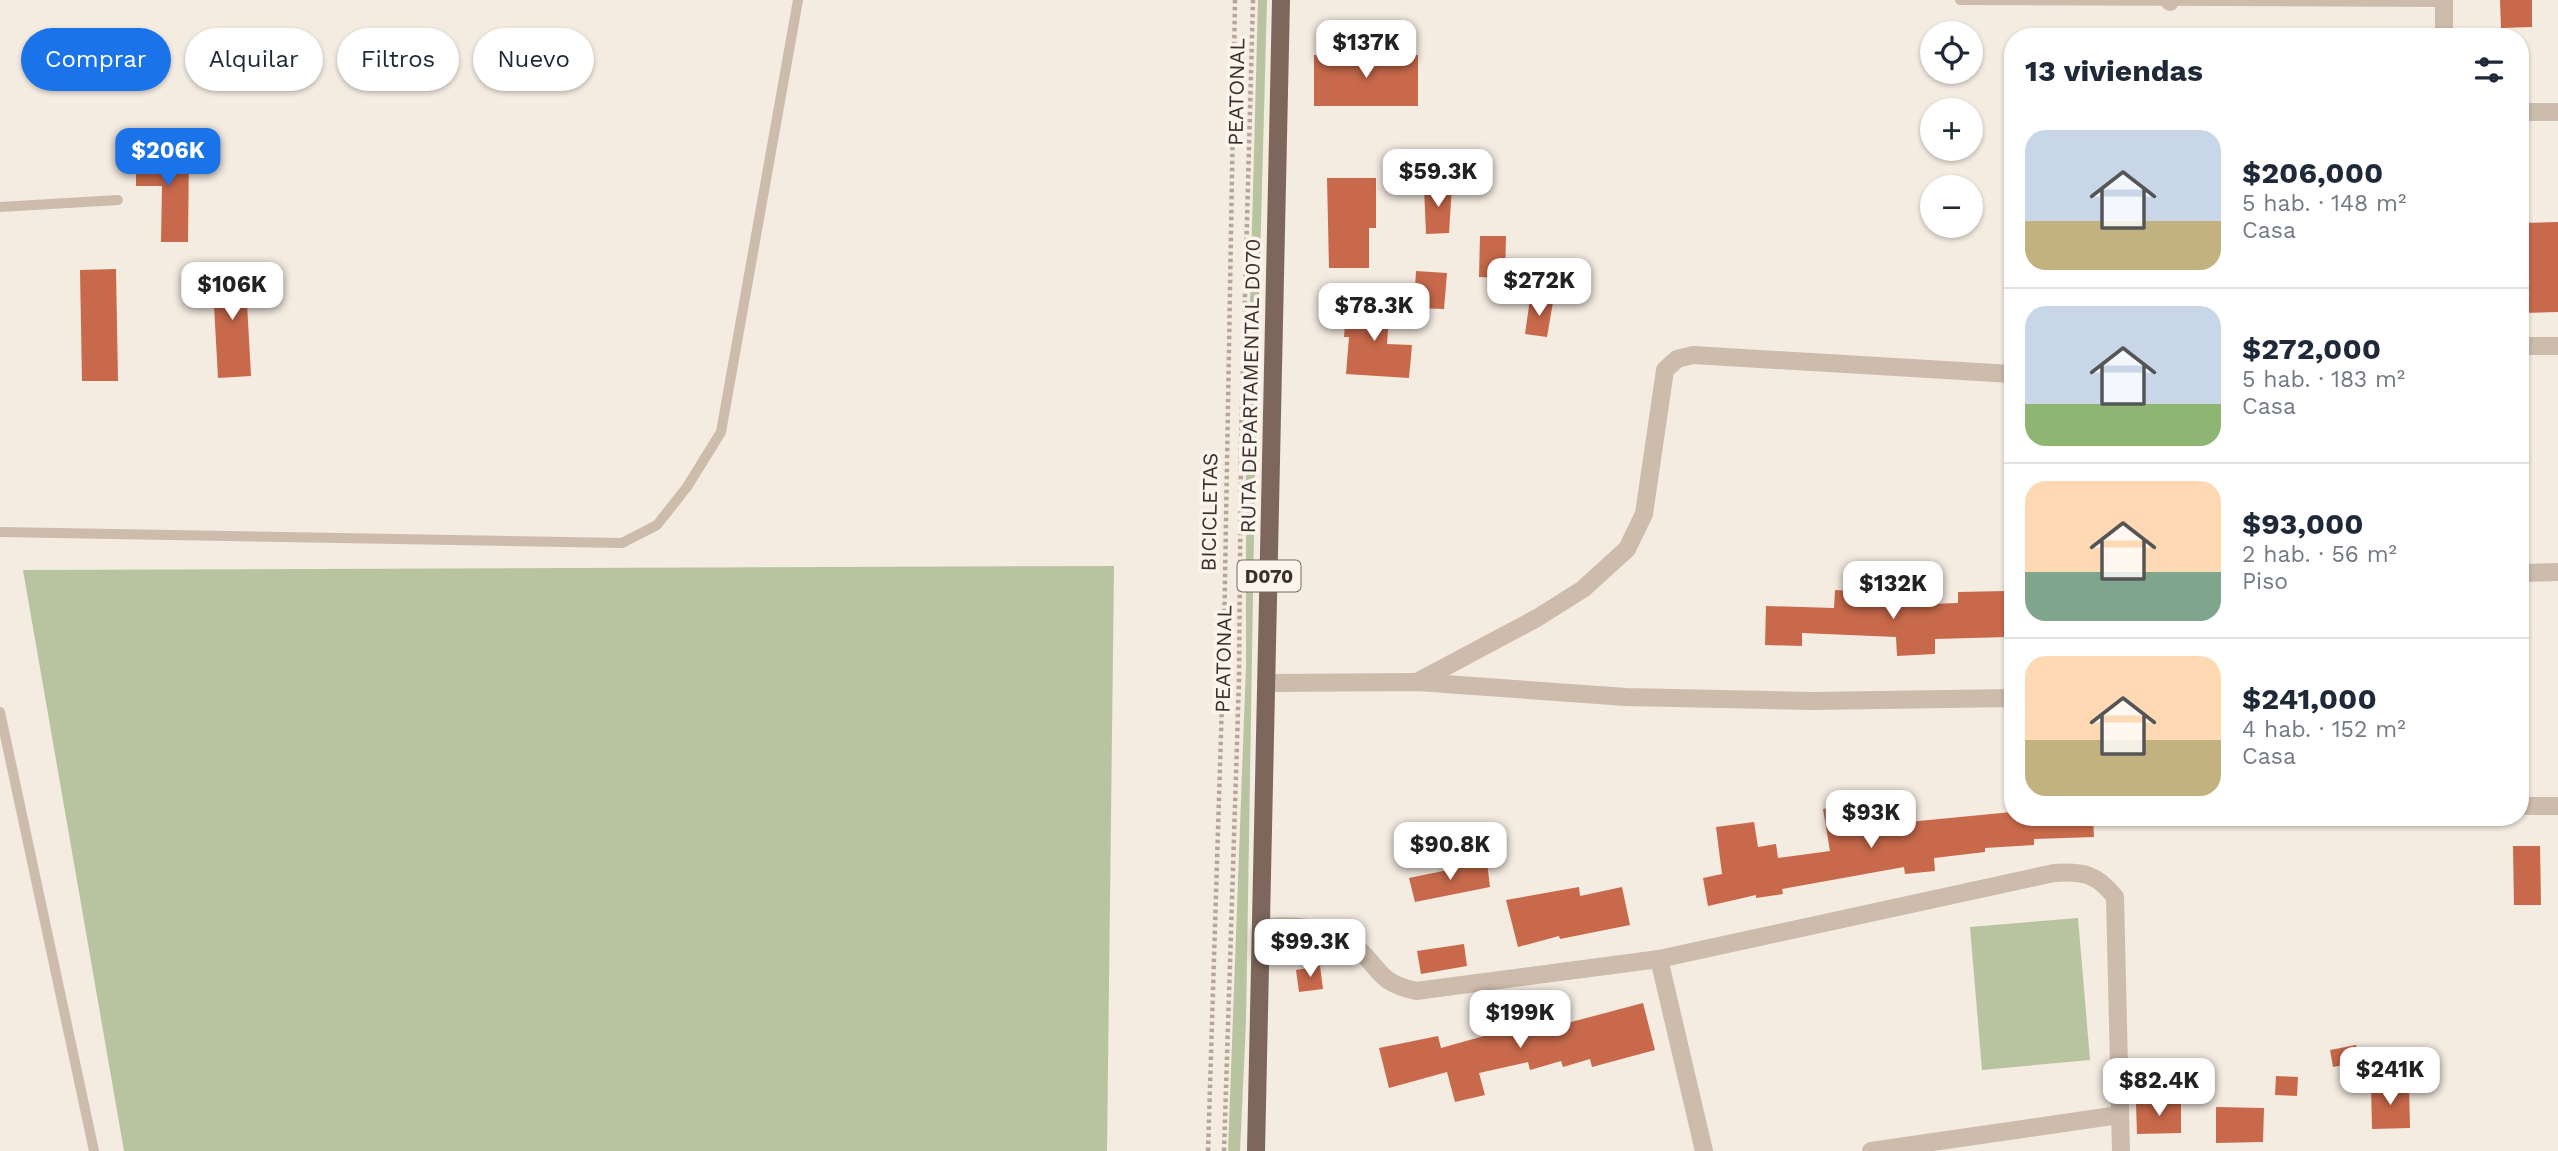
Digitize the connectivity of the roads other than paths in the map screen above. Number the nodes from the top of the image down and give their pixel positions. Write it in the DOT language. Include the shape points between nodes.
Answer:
graph roads {
  1 [pos="797,0"];
  2 [pos="1281,0"];
  3 [pos="1961,0"];
  4 [pos="2170,1"];
  5 [pos="2444,1"];
  6 [pos="2444,28"];
  7 [pos="2529,112"];
  8 [pos="2558,112"];
  9 [pos="118,200"];
  10 [pos="0,207"];
  11 [pos="2529,346"];
  12 [pos="2558,346"];
  13 [pos="2004,374"];
  14 [pos="0,532"];
  15 [pos="2558,572"];
  16 [pos="2529,573"];
  17 [pos="1417,682"];
  18 [pos="1266,683"];
  19 [pos="2004,698"];
  20 [pos="0,712"];
  21 [pos="2529,806"];
  22 [pos="2558,806"];
  23 [pos="1261,928"];
  24 [pos="1659,958"];
  25 [pos="2119,1115"];
  26 [pos="94,1151"];
  27 [pos="1256,1151"];
  28 [pos="1704,1151"];
  29 [pos="1871,1151"];
  30 [pos="2121,1151"];
  1 -- 14 [label="lane" via="721,432 657,525 622,543"];
  2 -- 18 [label="main road, RUTA DEPARTAMENTAL D070 / D070"];
  3 -- 4 [label="lane"];
  4 -- 5 [label="lane"];
  5 -- 6 [label="street"];
  7 -- 8 [label="street"];
  9 -- 10 [label="lane"];
  11 -- 12 [label="street"];
  13 -- 17 [label="street" via="1693,355 1677,359 1665,370 1644,514 1627,549 1600,577 1573,595"];
  15 -- 16 [label="street"];
  17 -- 18 [label="street"];
  17 -- 19 [label="street" via="1626,697"];
  18 -- 23 [label="main road, RUTA DEPARTAMENTAL D070 / D070"];
  20 -- 26 [label="lane"];
  21 -- 22 [label="street"];
  23 -- 24 [label="street" via="1288,924 1354,945 1391,985 1416,991"];
  23 -- 27 [label="main road, RUTA DEPARTAMENTAL D070 / D070"];
  24 -- 25 [label="street" via="2054,873 2081,872 2102,880 2115,897"];
  24 -- 28 [label="street"];
  25 -- 29 [label="street"];
  25 -- 30 [label="street"];
}
